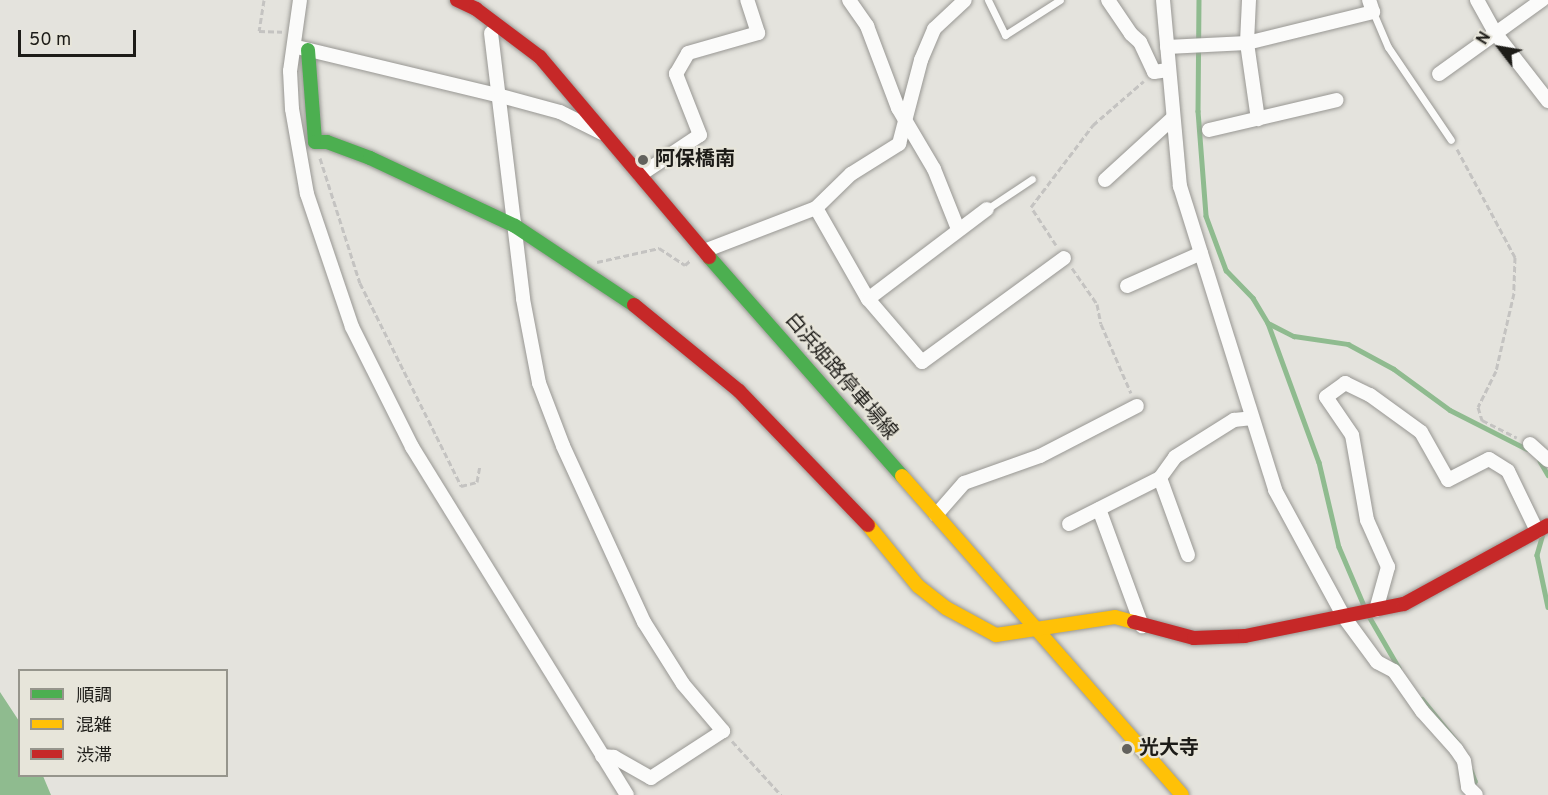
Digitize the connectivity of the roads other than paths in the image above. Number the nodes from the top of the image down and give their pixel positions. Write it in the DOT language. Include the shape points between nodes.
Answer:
graph roads {
  1 [pos="300,0"];
  2 [pos="457,0"];
  3 [pos="747,0"];
  4 [pos="849,0"];
  5 [pos="965,0"];
  6 [pos="988,0"];
  7 [pos="1059,0"];
  8 [pos="1108,0"];
  9 [pos="1163,0"];
  10 [pos="1249,0"];
  11 [pos="1477,0"];
  12 [pos="1542,0"];
  13 [pos="1371,6"];
  14 [pos="490,33"];
  15 [pos="1496,34"];
  16 [pos="1247,43"];
  17 [pos="294,47"];
  18 [pos="1167,47"];
  19 [pos="308,50"];
  20 [pos="1161,71"];
  21 [pos="1439,74"];
  22 [pos="501,96"];
  23 [pos="1337,100"];
  24 [pos="1548,101"];
  25 [pos="1173,118"];
  26 [pos="1258,119"];
  27 [pos="906,120"];
  28 [pos="1209,130"];
  29 [pos="606,135"];
  30 [pos="1451,140"];
  31 [pos="640,175"];
  32 [pos="1032,179"];
  33 [pos="1105,180"];
  34 [pos="816,208"];
  35 [pos="987,209"];
  36 [pos="515,226"];
  37 [pos="958,229"];
  38 [pos="704,251"];
  39 [pos="1201,254"];
  40 [pos="1064,258"];
  41 [pos="1127,286"];
  42 [pos="868,299"];
  43 [pos="1137,406"];
  44 [pos="1252,418"];
  45 [pos="1530,444"];
  46 [pos="1548,460"];
  47 [pos="1161,478"];
  48 [pos="1099,509"];
  49 [pos="936,515"];
  50 [pos="1069,524"];
  51 [pos="1543,528"];
  52 [pos="1188,555"];
  53 [pos="1376,610"];
  54 [pos="1344,617"];
  55 [pos="1142,626"];
  56 [pos="1038,631"];
  57 [pos="602,756"];
  58 [pos="1473,791"];
  59 [pos="627,795"];
  60 [pos="1182,795"];
  1 -- 17 [label="street"];
  2 -- 29 [label="street, 白浜姫路停車場線" via="476,9 540,57"];
  3 -- 31 [label="street" via="758,33 688,53 676,74 700,135"];
  4 -- 27 [label="street" via="867,26"];
  5 -- 27 [label="street" via="934,29"];
  6 -- 7 [label="lane" via="1005,35"];
  8 -- 20 [label="street"];
  9 -- 18 [label="street"];
  10 -- 16 [label="street"];
  11 -- 15 [label="street"];
  12 -- 15 [label="street"];
  13 -- 16 [label="street"];
  13 -- 30 [label="lane" via="1388,47"];
  14 -- 22 [label="street"];
  15 -- 21 [label="street"];
  15 -- 24 [label="street"];
  16 -- 18 [label="street"];
  16 -- 26 [label="street"];
  17 -- 19 [label="street"];
  17 -- 57 [label="street" via="292,109 307,194 352,327 412,447"];
  18 -- 20 [label="street"];
  19 -- 22 [label="street"];
  19 -- 36 [label="street" via="315,142 327,142 370,158"];
  20 -- 25 [label="street"];
  22 -- 29 [label="street" via="560,112"];
  22 -- 36 [label="street"];
  23 -- 26 [label="street"];
  25 -- 33 [label="street"];
  25 -- 39 [label="street" via="1180,186"];
  26 -- 28 [label="street"];
  27 -- 34 [label="street" via="899,144 851,174"];
  27 -- 37 [label="street" via="934,170"];
  29 -- 31 [label="street, 白浜姫路停車場線"];
  31 -- 38 [label="street, 白浜姫路停車場線"];
  32 -- 35 [label="lane"];
  34 -- 38 [label="street"];
  34 -- 42 [label="street"];
  35 -- 37 [label="street"];
  36 -- 56 [label="street" via="683,340 739,391 858,513 928,593 996,635"];
  36 -- 57 [label="street" via="539,382 563,446 644,622 683,684 723,731 651,778 614,757"];
  37 -- 42 [label="street"];
  38 -- 49 [label="street, 白浜姫路停車場線"];
  39 -- 41 [label="street"];
  39 -- 44 [label="street"];
  40 -- 42 [label="street" via="921,362"];
  43 -- 49 [label="street" via="1040,456 964,483"];
  44 -- 47 [label="street" via="1234,420 1175,457"];
  44 -- 54 [label="street" via="1275,490"];
  45 -- 46 [label="street"];
  47 -- 48 [label="street"];
  47 -- 52 [label="street"];
  48 -- 50 [label="street"];
  48 -- 55 [label="street"];
  49 -- 56 [label="street, 白浜姫路停車場線"];
  51 -- 53 [label="street" via="1404,604"];
  51 -- 53 [label="street" via="1508,471 1489,459 1448,480 1421,432 1370,395 1345,383 1326,397 1352,435 1367,520 1388,567"];
  53 -- 54 [label="street"];
  54 -- 55 [label="street" via="1245,636 1194,638"];
  54 -- 58 [label="street" via="1377,662 1394,671 1422,711 1456,748"];
  55 -- 56 [label="street" via="1115,617"];
  56 -- 60 [label="street, 白浜姫路停車場線"];
  57 -- 59 [label="street"];
}
